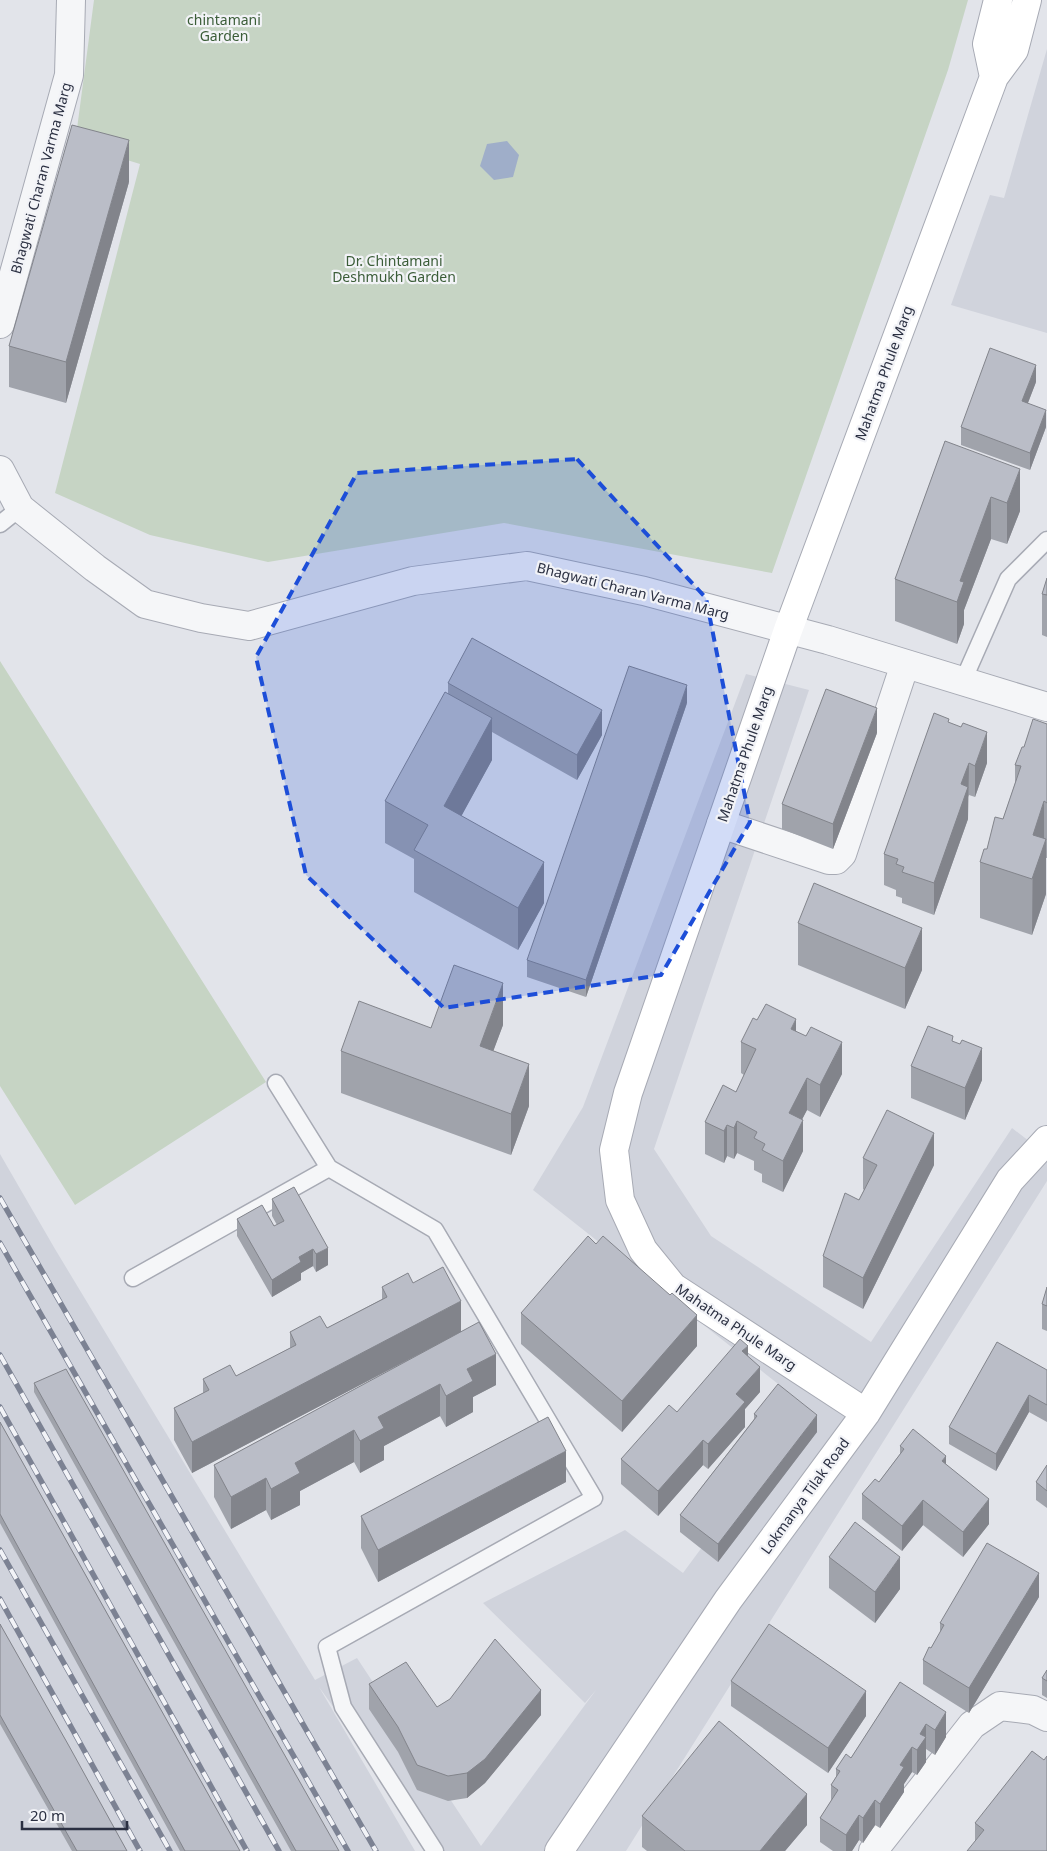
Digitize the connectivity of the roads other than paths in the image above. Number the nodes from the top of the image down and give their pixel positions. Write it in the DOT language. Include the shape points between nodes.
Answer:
graph roads {
  1 [pos="71,0"];
  2 [pos="998,1"];
  3 [pos="1026,4"];
  4 [pos="994,76"];
  5 [pos="0,324"];
  6 [pos="0,470"];
  7 [pos="10,516"];
  8 [pos="1047,540"];
  9 [pos="788,630"];
  10 [pos="905,664"];
  11 [pos="963,681"];
  12 [pos="1047,707"];
  13 [pos="721,824"];
  14 [pos="276,1083"];
  15 [pos="1047,1140"];
  16 [pos="329,1168"];
  17 [pos="133,1278"];
  18 [pos="866,1413"];
  19 [pos="1047,1717"];
  20 [pos="435,1851"];
  21 [pos="559,1851"];
  22 [pos="873,1851"];
  1 -- 5 [label="street, Bhagwati Charan Varma Marg" via="69,75"];
  2 -- 3 [label="street"];
  2 -- 4 [label="street" via="987,44"];
  3 -- 4 [label="street, Mahatma Phule Marg" via="1014,50"];
  4 -- 9 [label="street, Mahatma Phule Marg"];
  6 -- 7 [label="street, Bhagwati Charan Varma Marg"];
  7 -- 9 [label="street, Bhagwati Charan Varma Marg" via="95,568 145,604 249,626 414,580 527,566 644,591"];
  8 -- 11 [label="lane" via="1008,579"];
  9 -- 10 [label="street, Bhagwati Charan Varma Marg"];
  9 -- 13 [label="street, Mahatma Phule Marg"];
  10 -- 11 [label="street, Bhagwati Charan Varma Marg"];
  10 -- 13 [label="street" via="839,858 829,860"];
  11 -- 12 [label="street, Bhagwati Charan Varma Marg"];
  13 -- 18 [label="street, Mahatma Phule Marg" via="628,1093 614,1150 620,1200 643,1250 674,1287"];
  14 -- 16 [label="lane"];
  15 -- 18 [label="street, Lokmanya Tilak Road" via="1010,1180"];
  16 -- 17 [label="lane"];
  16 -- 20 [label="lane" via="435,1230 594,1498 328,1647 343,1707"];
  18 -- 21 [label="street, Lokmanya Tilak Road" via="728,1600"];
  19 -- 22 [label="street" via="1033,1710 1000,1706 972,1725"];
}
